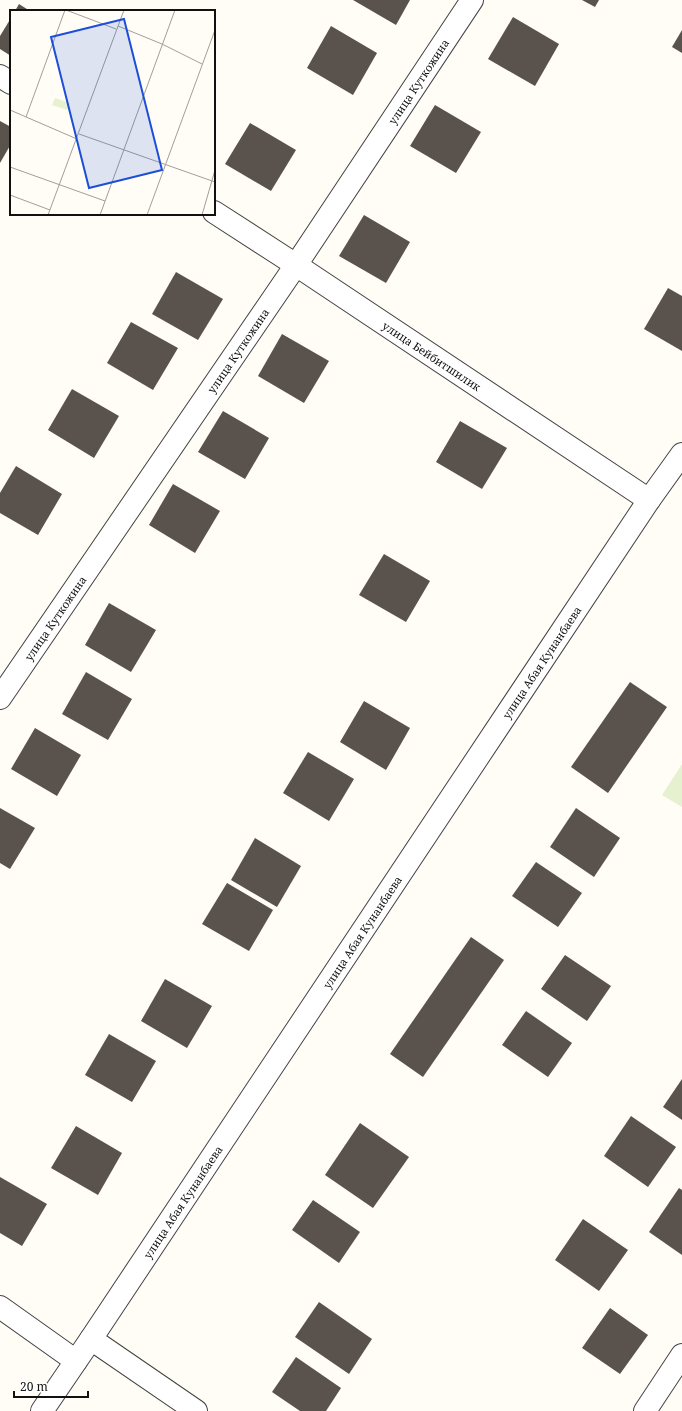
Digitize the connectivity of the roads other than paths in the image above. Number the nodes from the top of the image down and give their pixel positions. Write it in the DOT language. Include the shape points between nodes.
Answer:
graph roads {
  1 [pos="472,0"];
  2 [pos="0,76"];
  3 [pos="10,82"];
  4 [pos="215,213"];
  5 [pos="296,265"];
  6 [pos="681,457"];
  7 [pos="649,500"];
  8 [pos="0,698"];
  9 [pos="0,1307"];
  10 [pos="91,1339"];
  11 [pos="682,1356"];
  12 [pos="76,1361"];
  13 [pos="42,1411"];
  14 [pos="196,1411"];
  15 [pos="645,1411"];
  1 -- 5 [label="street, улица Куткожина"];
  2 -- 3 [label="street"];
  4 -- 5 [label="street, улица Бейбитшилик"];
  5 -- 7 [label="street, улица Бейбитшилик"];
  5 -- 8 [label="street, улица Куткожина"];
  6 -- 7 [label="street, улица Абая Кунанбаева"];
  7 -- 10 [label="street, улица Абая Кунанбаева"];
  9 -- 12 [label="street"];
  10 -- 12 [label="street, улица Абая Кунанбаева"];
  10 -- 14 [label="street"];
  11 -- 15 [label="street"];
  12 -- 13 [label="street, улица Абая Кунанбаева"];
}
